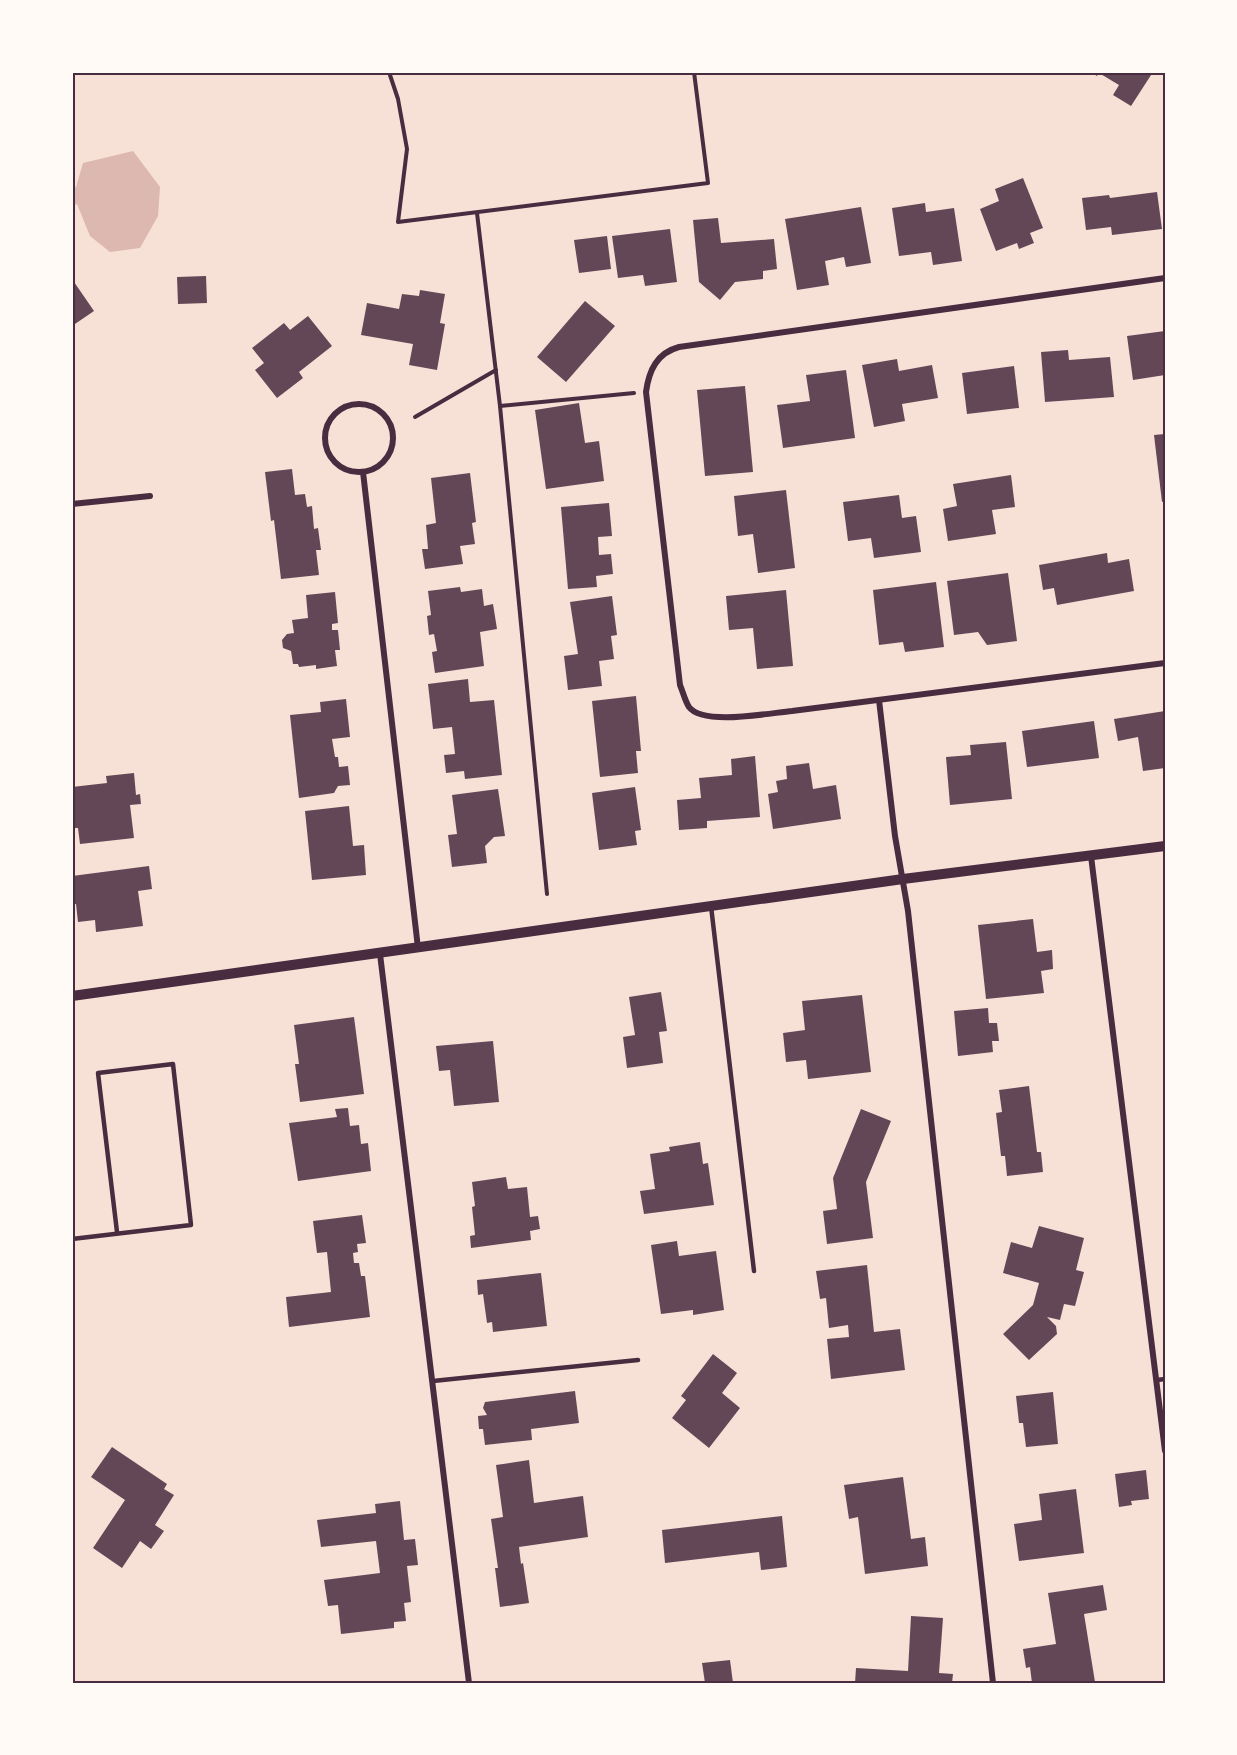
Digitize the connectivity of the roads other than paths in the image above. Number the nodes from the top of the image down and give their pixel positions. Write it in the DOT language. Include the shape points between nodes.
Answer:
graph roads {
  1 [pos="1165,278"];
  2 [pos="363,472"];
  3 [pos="150,496"];
  4 [pos="72,504"];
  5 [pos="1165,663"];
  6 [pos="879,700"];
  7 [pos="1165,846"];
  8 [pos="1092,855"];
  9 [pos="903,879"];
  10 [pos="711,906"];
  11 [pos="418,948"];
  12 [pos="380,954"];
  13 [pos="72,996"];
  14 [pos="117,1232"];
  15 [pos="72,1239"];
  16 [pos="754,1272"];
  17 [pos="638,1360"];
  18 [pos="1165,1379"];
  19 [pos="1157,1380"];
  20 [pos="433,1381"];
  21 [pos="1165,1451"];
  22 [pos="469,1683"];
  23 [pos="993,1683"];
  1 -- 6 [label="street" via="679,347 659,357 646,392 680,684 690,708 711,718 730,718"];
  2 -- 2 [label="street" via="373,470 389,455 393,445 390,423 365,404 344,406 329,421 324,442 333,462 352,472"];
  2 -- 11 [label="street"];
  3 -- 4 [label="street"];
  5 -- 6 [label="street"];
  6 -- 9 [label="street" via="894,836"];
  7 -- 8 [label="street"];
  8 -- 9 [label="street"];
  8 -- 19 [label="street"];
  9 -- 10 [label="street"];
  9 -- 23 [label="street"];
  10 -- 11 [label="street"];
  10 -- 16 [label="lane"];
  11 -- 12 [label="street"];
  12 -- 13 [label="street"];
  12 -- 20 [label="street"];
  14 -- 14 [label="lane" via="191,1225 172,1064 98,1073"];
  14 -- 15 [label="lane"];
  17 -- 20 [label="lane"];
  18 -- 19 [label="lane"];
  19 -- 21 [label="street"];
  20 -- 22 [label="street"];
}
